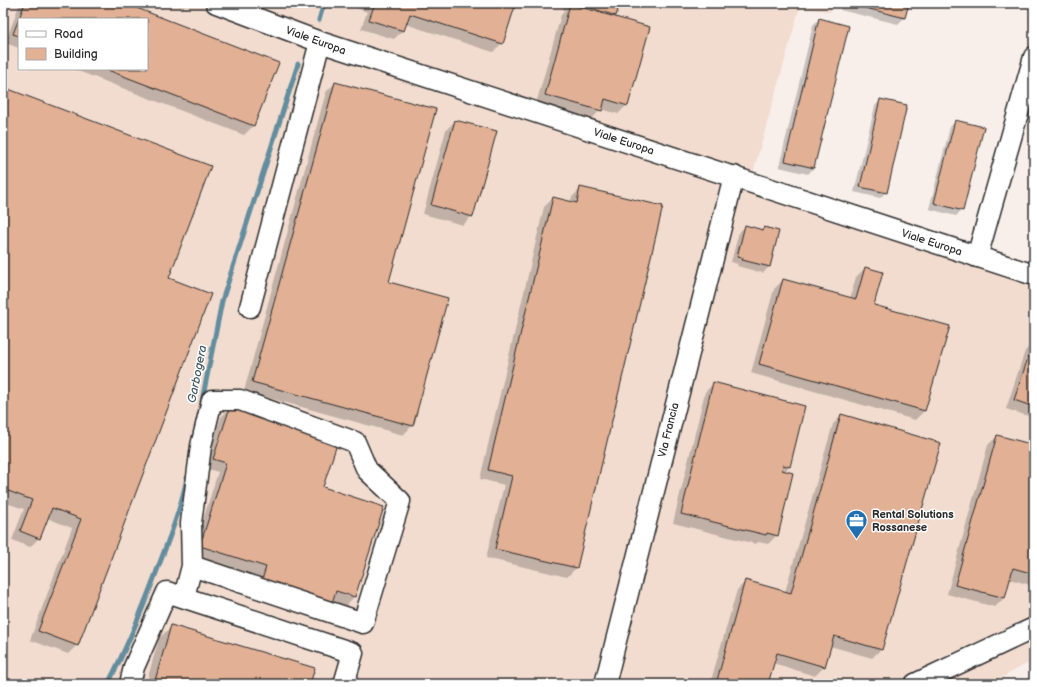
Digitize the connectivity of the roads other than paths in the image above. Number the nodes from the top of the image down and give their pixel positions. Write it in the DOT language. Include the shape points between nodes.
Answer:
graph roads {
  1 [pos="216,3"];
  2 [pos="320,42"];
  3 [pos="1034,57"];
  4 [pos="734,176"];
  5 [pos="977,257"];
  6 [pos="1034,276"];
  7 [pos="250,307"];
  8 [pos="192,566"];
  9 [pos="184,597"];
  10 [pos="1034,628"];
  11 [pos="130,684"];
  12 [pos="344,684"];
  13 [pos="605,684"];
  14 [pos="915,684"];
  1 -- 2 [label="street, Viale Europa"];
  2 -- 4 [label="street, Viale Europa"];
  2 -- 7 [label="street"];
  3 -- 5 [label="street"];
  4 -- 5 [label="street, Viale Europa"];
  4 -- 13 [label="street, Via Francia"];
  5 -- 6 [label="street, Viale Europa"];
  8 -- 8 [label="street" via="363,623 400,501 367,470 355,442 240,400 212,400 201,446 190,523"];
  8 -- 9 [label="street"];
  9 -- 11 [label="street" via="167,592 134,667"];
  9 -- 12 [label="street" via="353,653"];
  10 -- 14 [label="street"];
}
